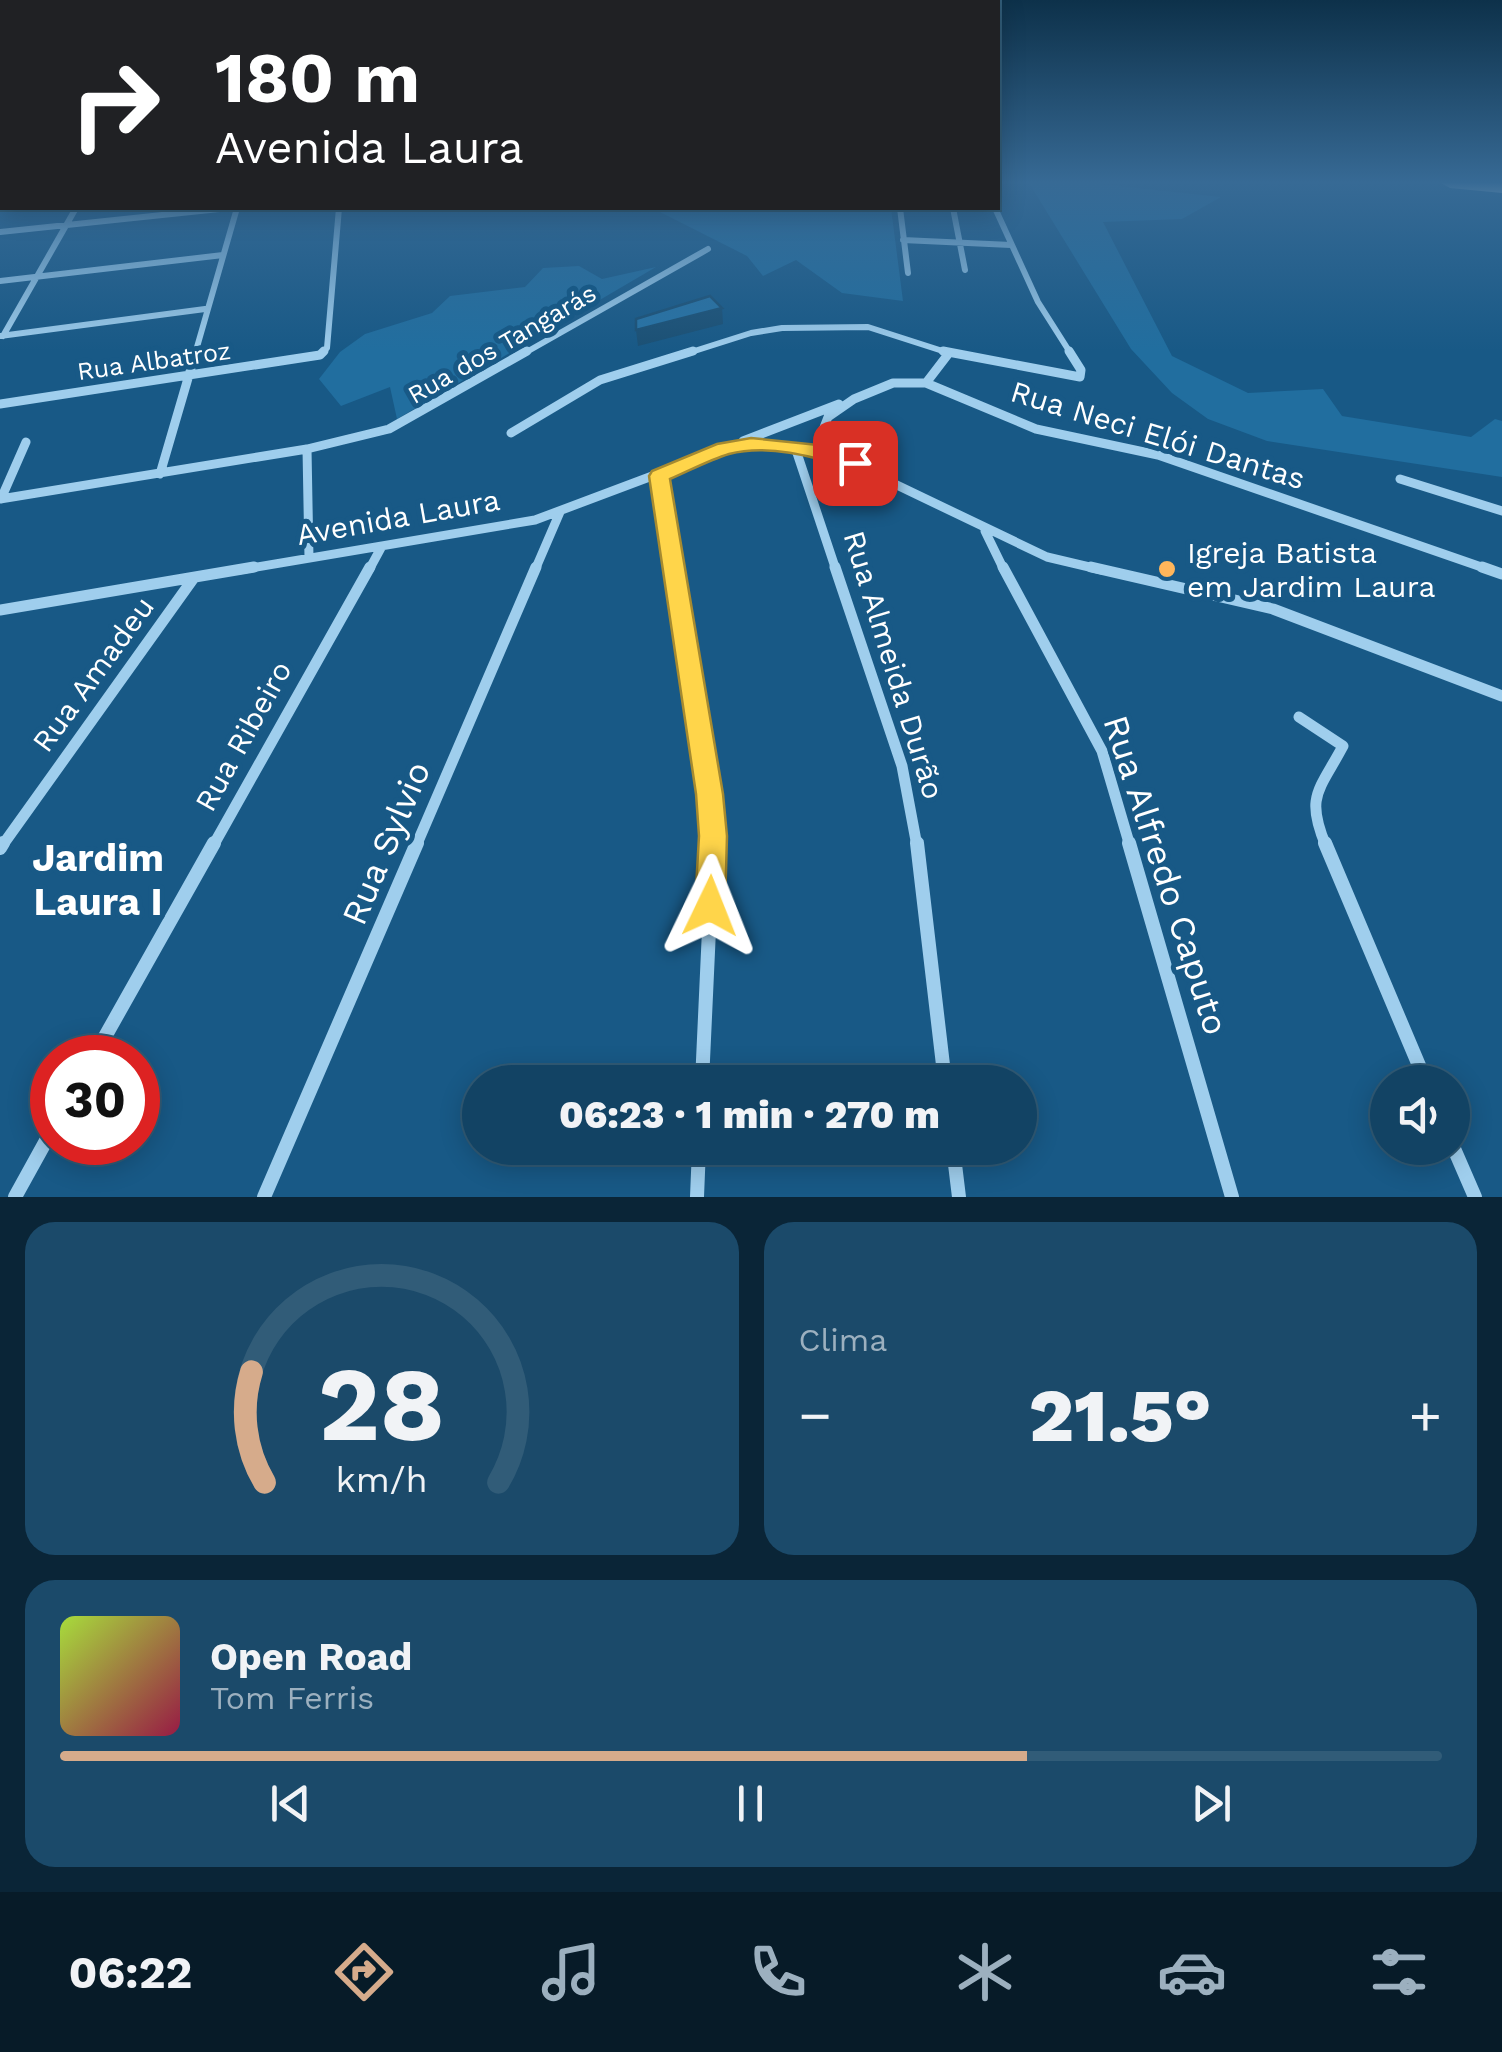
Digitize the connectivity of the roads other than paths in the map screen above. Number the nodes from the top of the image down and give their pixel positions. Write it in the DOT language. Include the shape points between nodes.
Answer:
graph roads {
  1 [pos="59,239"];
  2 [pos="228,239"];
  3 [pos="336,239"];
  4 [pos="957,239"];
  5 [pos="1008,239"];
  6 [pos="903,240"];
  7 [pos="957,242"];
  8 [pos="1010,245"];
  9 [pos="708,249"];
  10 [pos="223,255"];
  11 [pos="965,270"];
  12 [pos="908,273"];
  13 [pos="37,277"];
  14 [pos="0,281"];
  15 [pos="205,309"];
  16 [pos="1,337"];
  17 [pos="949,353"];
  18 [pos="186,377"];
  19 [pos="926,383"];
  20 [pos="854,399"];
  21 [pos="0,404"];
  22 [pos="511,433"];
  23 [pos="26,442"];
  24 [pos="796,447"];
  25 [pos="724,449"];
  26 [pos="307,450"];
  27 [pos="828,452"];
  28 [pos="160,474"];
  29 [pos="659,476"];
  30 [pos="1400,480"];
  31 [pos="0,499"];
  32 [pos="1502,511"];
  33 [pos="560,512"];
  34 [pos="984,530"];
  35 [pos="382,546"];
  36 [pos="309,558"];
  37 [pos="1502,574"];
  38 [pos="193,579"];
  39 [pos="0,610"];
  40 [pos="1502,696"];
  41 [pos="1299,717"];
  42 [pos="0,848"];
  43 [pos="107,1035"];
  44 [pos="703,1065"];
  45 [pos="943,1065"];
  46 [pos="1419,1065"];
  47 [pos="33,1165"];
  48 [pos="698,1165"];
  49 [pos="955,1165"];
  50 [pos="1461,1165"];
  51 [pos="15,1197"];
  52 [pos="264,1197"];
  53 [pos="697,1197"];
  54 [pos="959,1197"];
  55 [pos="1232,1197"];
  56 [pos="1475,1197"];
  1 -- 13 [label="street"];
  2 -- 10 [label="street"];
  3 -- 18 [label="street, Rua Albatroz" via="326,348 314,358"];
  4 -- 7 [label="street"];
  5 -- 8 [label="street"];
  6 -- 7 [label="street"];
  6 -- 12 [label="street"];
  7 -- 8 [label="street"];
  7 -- 11 [label="street"];
  8 -- 17 [label="street" via="1082,376"];
  9 -- 26 [label="street, Rua dos Tangarás" via="404,423"];
  10 -- 13 [label="street"];
  10 -- 15 [label="street"];
  13 -- 14 [label="street"];
  13 -- 16 [label="street"];
  15 -- 16 [label="street"];
  15 -- 18 [label="street"];
  17 -- 19 [label="street"];
  17 -- 22 [label="street" via="868,327 767,330 600,380"];
  18 -- 21 [label="street, Rua Albatroz"];
  18 -- 28 [label="street"];
  19 -- 20 [label="street, Rua Neci Elói Dantas" via="893,383"];
  19 -- 37 [label="street, Rua Neci Elói Dantas" via="1036,429 1158,455"];
  20 -- 25 [label="street"];
  20 -- 27 [label="street" via="824,423"];
  23 -- 31 [label="street"];
  24 -- 25 [label="street, Avenida Laura"];
  24 -- 27 [label="street, Avenida Laura"];
  24 -- 45 [label="street, Rua Almeida Durão" via="914,816"];
  25 -- 29 [label="street, Avenida Laura"];
  26 -- 28 [label="street, Rua dos Tangarás"];
  26 -- 36 [label="street"];
  27 -- 34 [label="street, Avenida Laura"];
  28 -- 31 [label="street, Rua dos Tangarás"];
  29 -- 33 [label="street, Avenida Laura"];
  29 -- 44 [label="street" via="712,827"];
  30 -- 32 [label="street"];
  33 -- 35 [label="street, Avenida Laura"];
  33 -- 52 [label="street, Rua Sylvio"];
  34 -- 40 [label="street, Avenida Laura" via="1085,569 1273,609"];
  34 -- 55 [label="street, Rua Alfredo Caputo" via="1102,751"];
  35 -- 36 [label="street, Avenida Laura"];
  35 -- 43 [label="street, Rua Ribeiro"];
  36 -- 38 [label="street, Avenida Laura"];
  38 -- 39 [label="street, Avenida Laura"];
  38 -- 42 [label="street, Rua Amadeu"];
  41 -- 46 [label="street" via="1343,746 1313,801 1314,817"];
  47 -- 51 [label="street"];
  48 -- 53 [label="street"];
  49 -- 54 [label="street"];
  50 -- 56 [label="street"];
}
